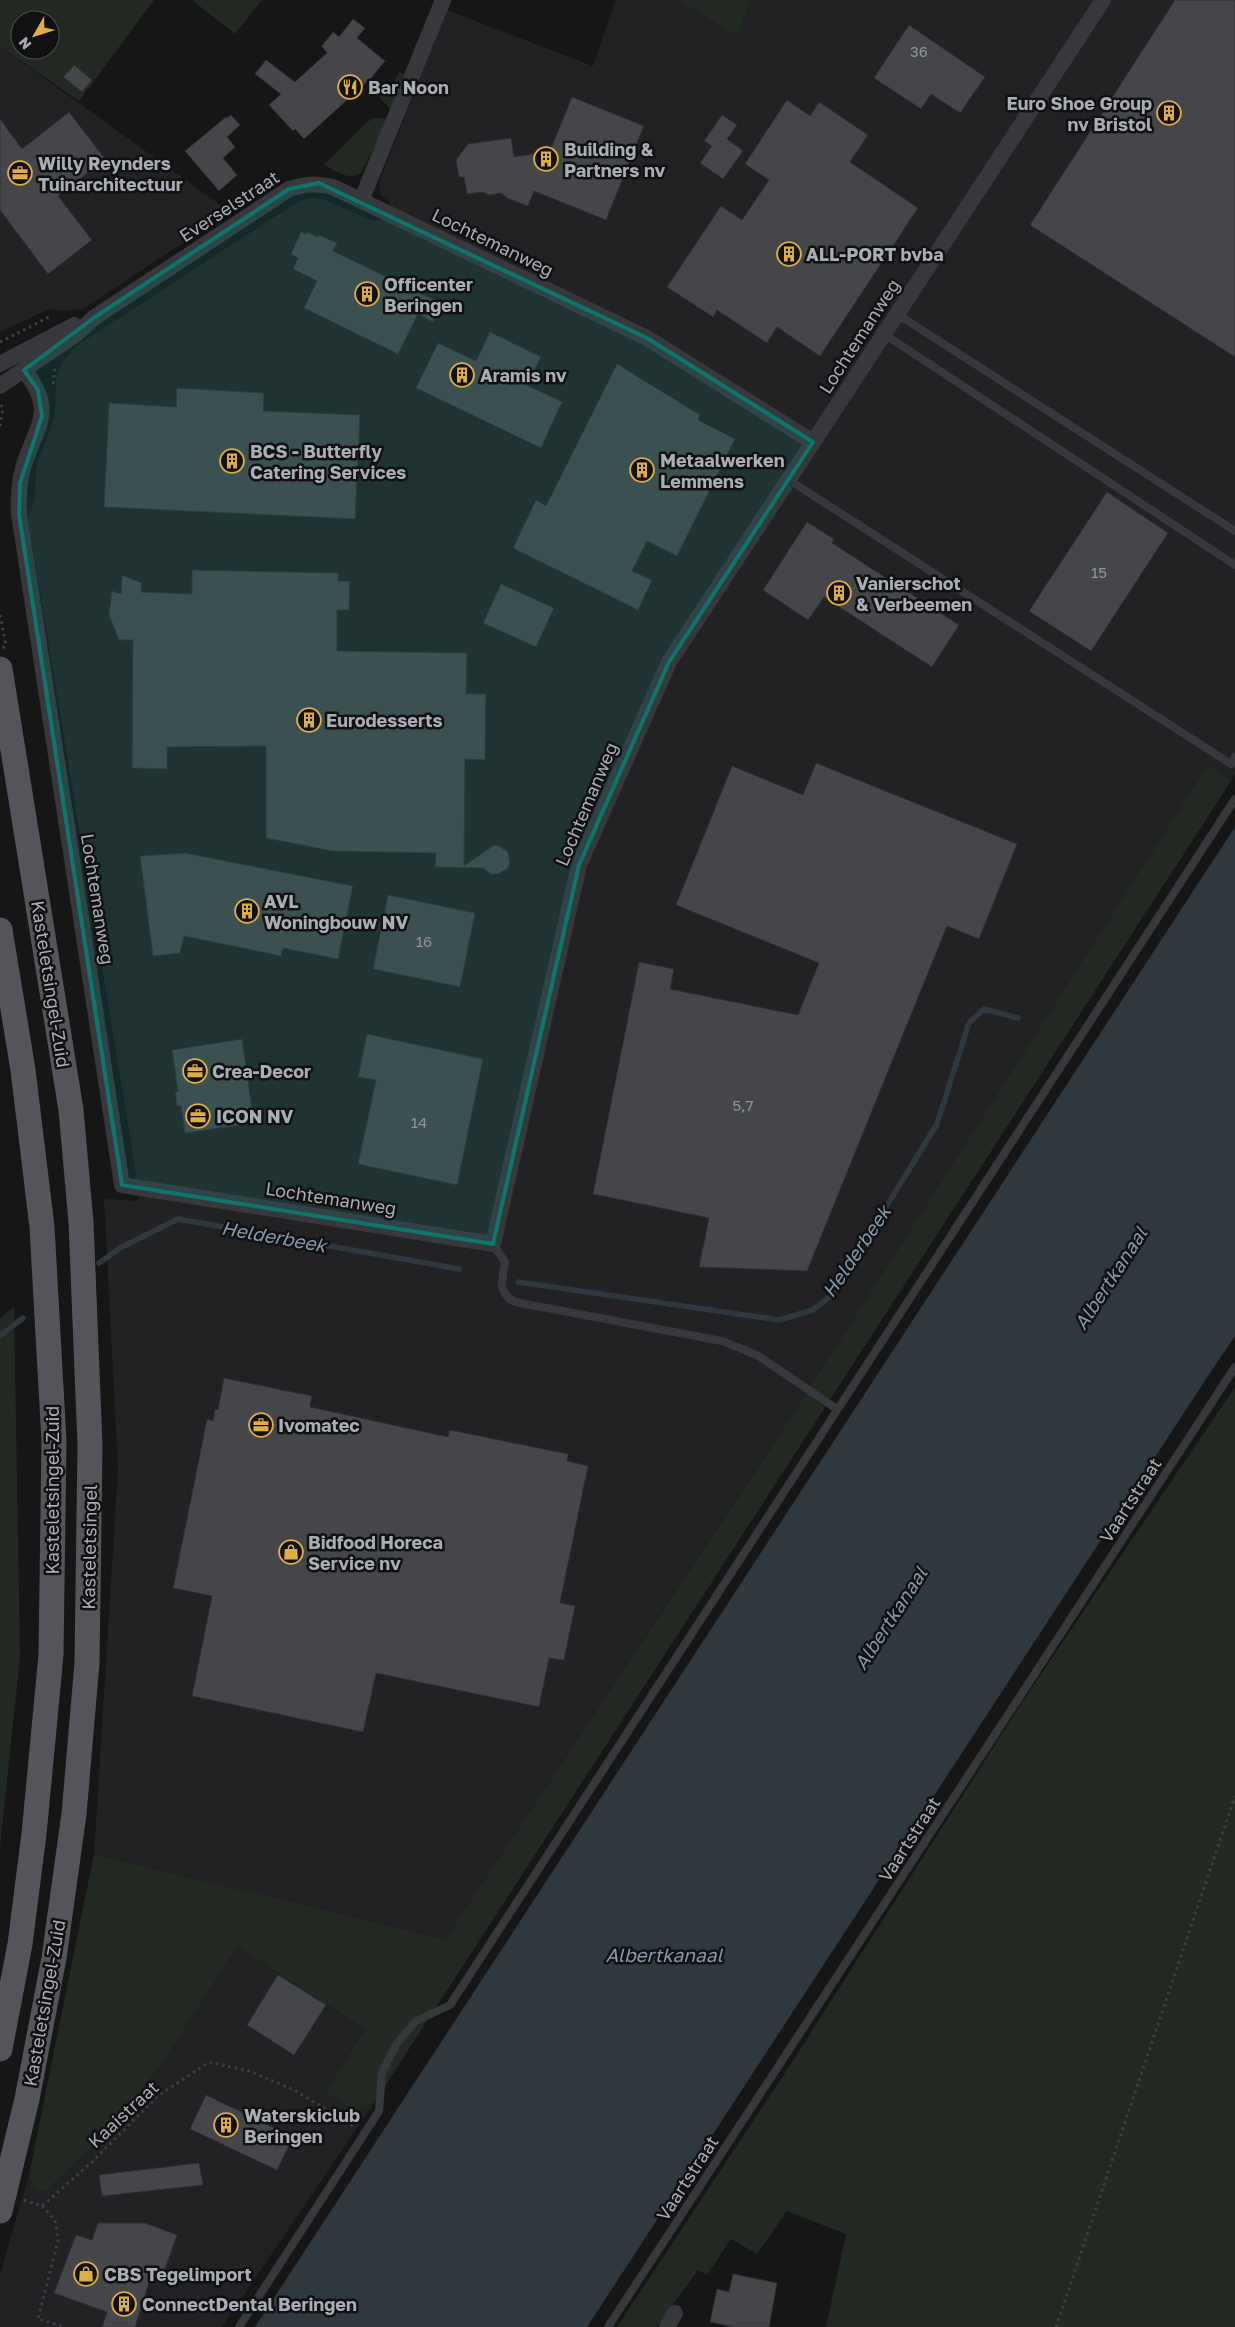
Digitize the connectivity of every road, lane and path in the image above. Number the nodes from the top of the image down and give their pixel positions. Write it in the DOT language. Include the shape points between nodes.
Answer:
graph roads {
  1 [pos="443,0"];
  2 [pos="1103,0"];
  3 [pos="361,201"];
  4 [pos="897,314"];
  5 [pos="95,317"];
  6 [pos="884,334"];
  7 [pos="0,364"];
  8 [pos="24,370"];
  9 [pos="0,386"];
  10 [pos="0,402"];
  11 [pos="0,426"];
  12 [pos="814,442"];
  13 [pos="789,480"];
  14 [pos="1235,530"];
  15 [pos="1235,565"];
  16 [pos="0,614"];
  17 [pos="0,651"];
  18 [pos="0,669"];
  19 [pos="1235,757"];
  20 [pos="1235,799"];
  21 [pos="0,930"];
  22 [pos="493,1244"];
  23 [pos="84,1300"];
  24 [pos="1235,1367"];
  25 [pos="837,1409"];
  26 [pos="76,1793"];
  27 [pos="1235,1796"];
  28 [pos="0,2049"];
  29 [pos="366,2133"];
  30 [pos="2,2202"];
  31 [pos="42,2206"];
  32 [pos="65,2327"];
  33 [pos="239,2327"];
  34 [pos="608,2327"];
  35 [pos="1056,2327"];
  1 -- 3 [label="street"];
  2 -- 4 [label="street, Lochtemanweg"];
  3 -- 5 [label="street, Everselstraat" via="318,183 289,189"];
  3 -- 12 [label="street, Lochtemanweg" via="647,338"];
  4 -- 6 [label="street, Lochtemanweg"];
  4 -- 14 [label="lane"];
  5 -- 7 [label="street, Everselstraat" via="71,326"];
  5 -- 8 [label="street, Everselstraat"];
  6 -- 12 [label="street, Lochtemanweg"];
  6 -- 15 [label="lane"];
  8 -- 9 [label="street, Everselstraat"];
  8 -- 22 [label="street, Lochtemanweg" via="38,390 42,416 22,475 18,493 19,514 122,1185"];
  10 -- 11 [label="path" via="3,409"];
  12 -- 13 [label="street, Lochtemanweg"];
  13 -- 19 [label="lane" via="1231,764"];
  13 -- 22 [label="street, Lochtemanweg" via="669,662 579,864"];
  16 -- 17 [label="path" via="6,646"];
  18 -- 23 [label="main road, Kasteletsingel-Zuid" via="71,1110"];
  20 -- 25 [label="lane"];
  21 -- 28 [label="main road, Kasteletsingel-Zuid" via="24,1070 42,1228 54,1441 52,1655 20,1944"];
  22 -- 25 [label="lane" via="505,1262 500,1287 506,1298 722,1341 757,1355"];
  23 -- 26 [label="main road, Kasteletsingel" via="90,1446 88,1663"];
  24 -- 34 [label="lane, Vaartstraat"];
  25 -- 29 [label="lane" via="450,2005 416,2021 397,2043 382,2072 379,2111"];
  26 -- 30 [label="main road, Kasteletsingel-Zuid" via="54,1958 27,2099"];
  27 -- 35 [label="path"];
  29 -- 31 [label="path, Kaaistraat" via="294,2090 249,2071 209,2062 158,2096"];
  29 -- 33 [label="lane"];
  30 -- 31 [label="path"];
  31 -- 32 [label="path" via="55,2220 58,2241 38,2319"];
}
